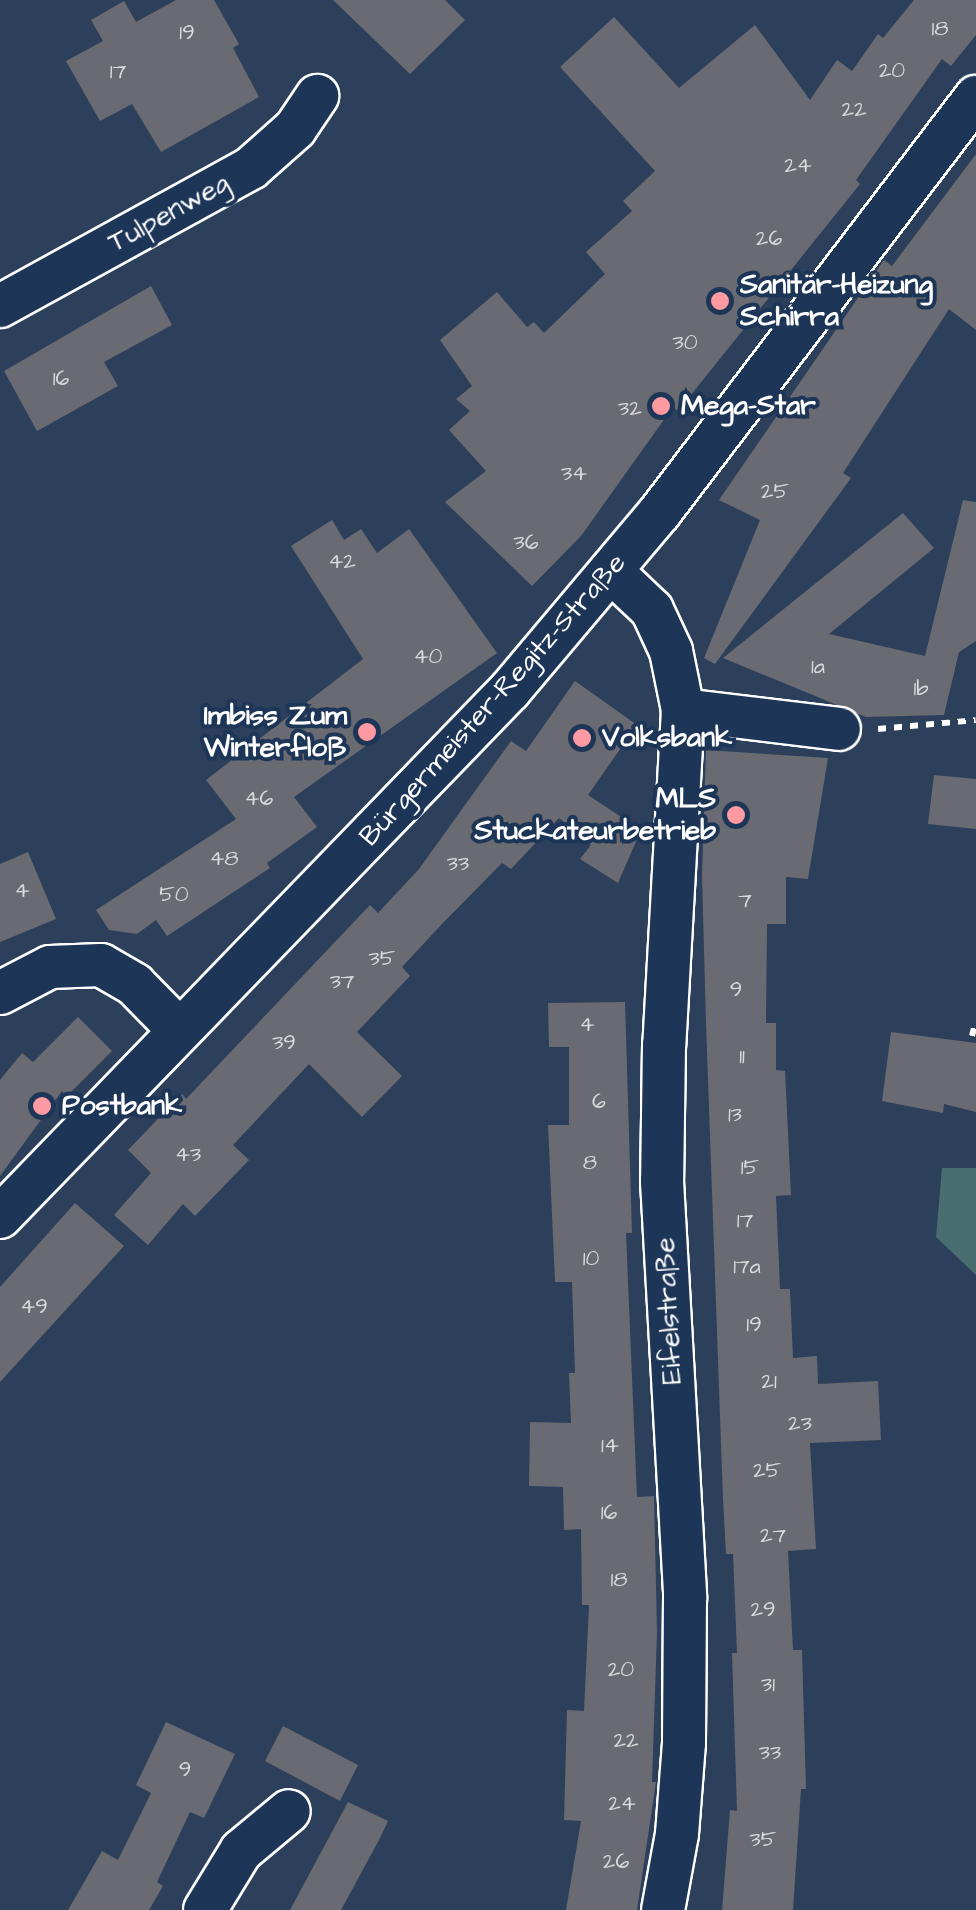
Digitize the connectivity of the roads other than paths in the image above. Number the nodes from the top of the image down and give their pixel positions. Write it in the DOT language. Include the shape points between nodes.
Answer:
graph roads {
  1 [pos="317,96"];
  2 [pos="976,97"];
  3 [pos="0,306"];
  4 [pos="612,572"];
  5 [pos="683,710"];
  6 [pos="839,729"];
  7 [pos="0,993"];
  8 [pos="180,1030"];
  9 [pos="0,1217"];
  10 [pos="289,1811"];
  11 [pos="205,1910"];
  12 [pos="664,1910"];
  1 -- 3 [label="street, Tulpenweg" via="295,129 251,168"];
  2 -- 4 [label="street, Bürgermeister-Regitz-Straße"];
  4 -- 5 [label="street, Eifelstraße" via="652,610 671,651"];
  4 -- 8 [label="street, Bürgermeister-Regitz-Straße" via="497,704"];
  5 -- 6 [label="street"];
  5 -- 12 [label="street, Eifelstraße" via="662,1181 685,1598 684,1743"];
  7 -- 8 [label="street" via="50,967 101,965 135,985"];
  8 -- 9 [label="street, Bürgermeister-Regitz-Straße"];
  10 -- 11 [label="street" via="241,1851"];
}
